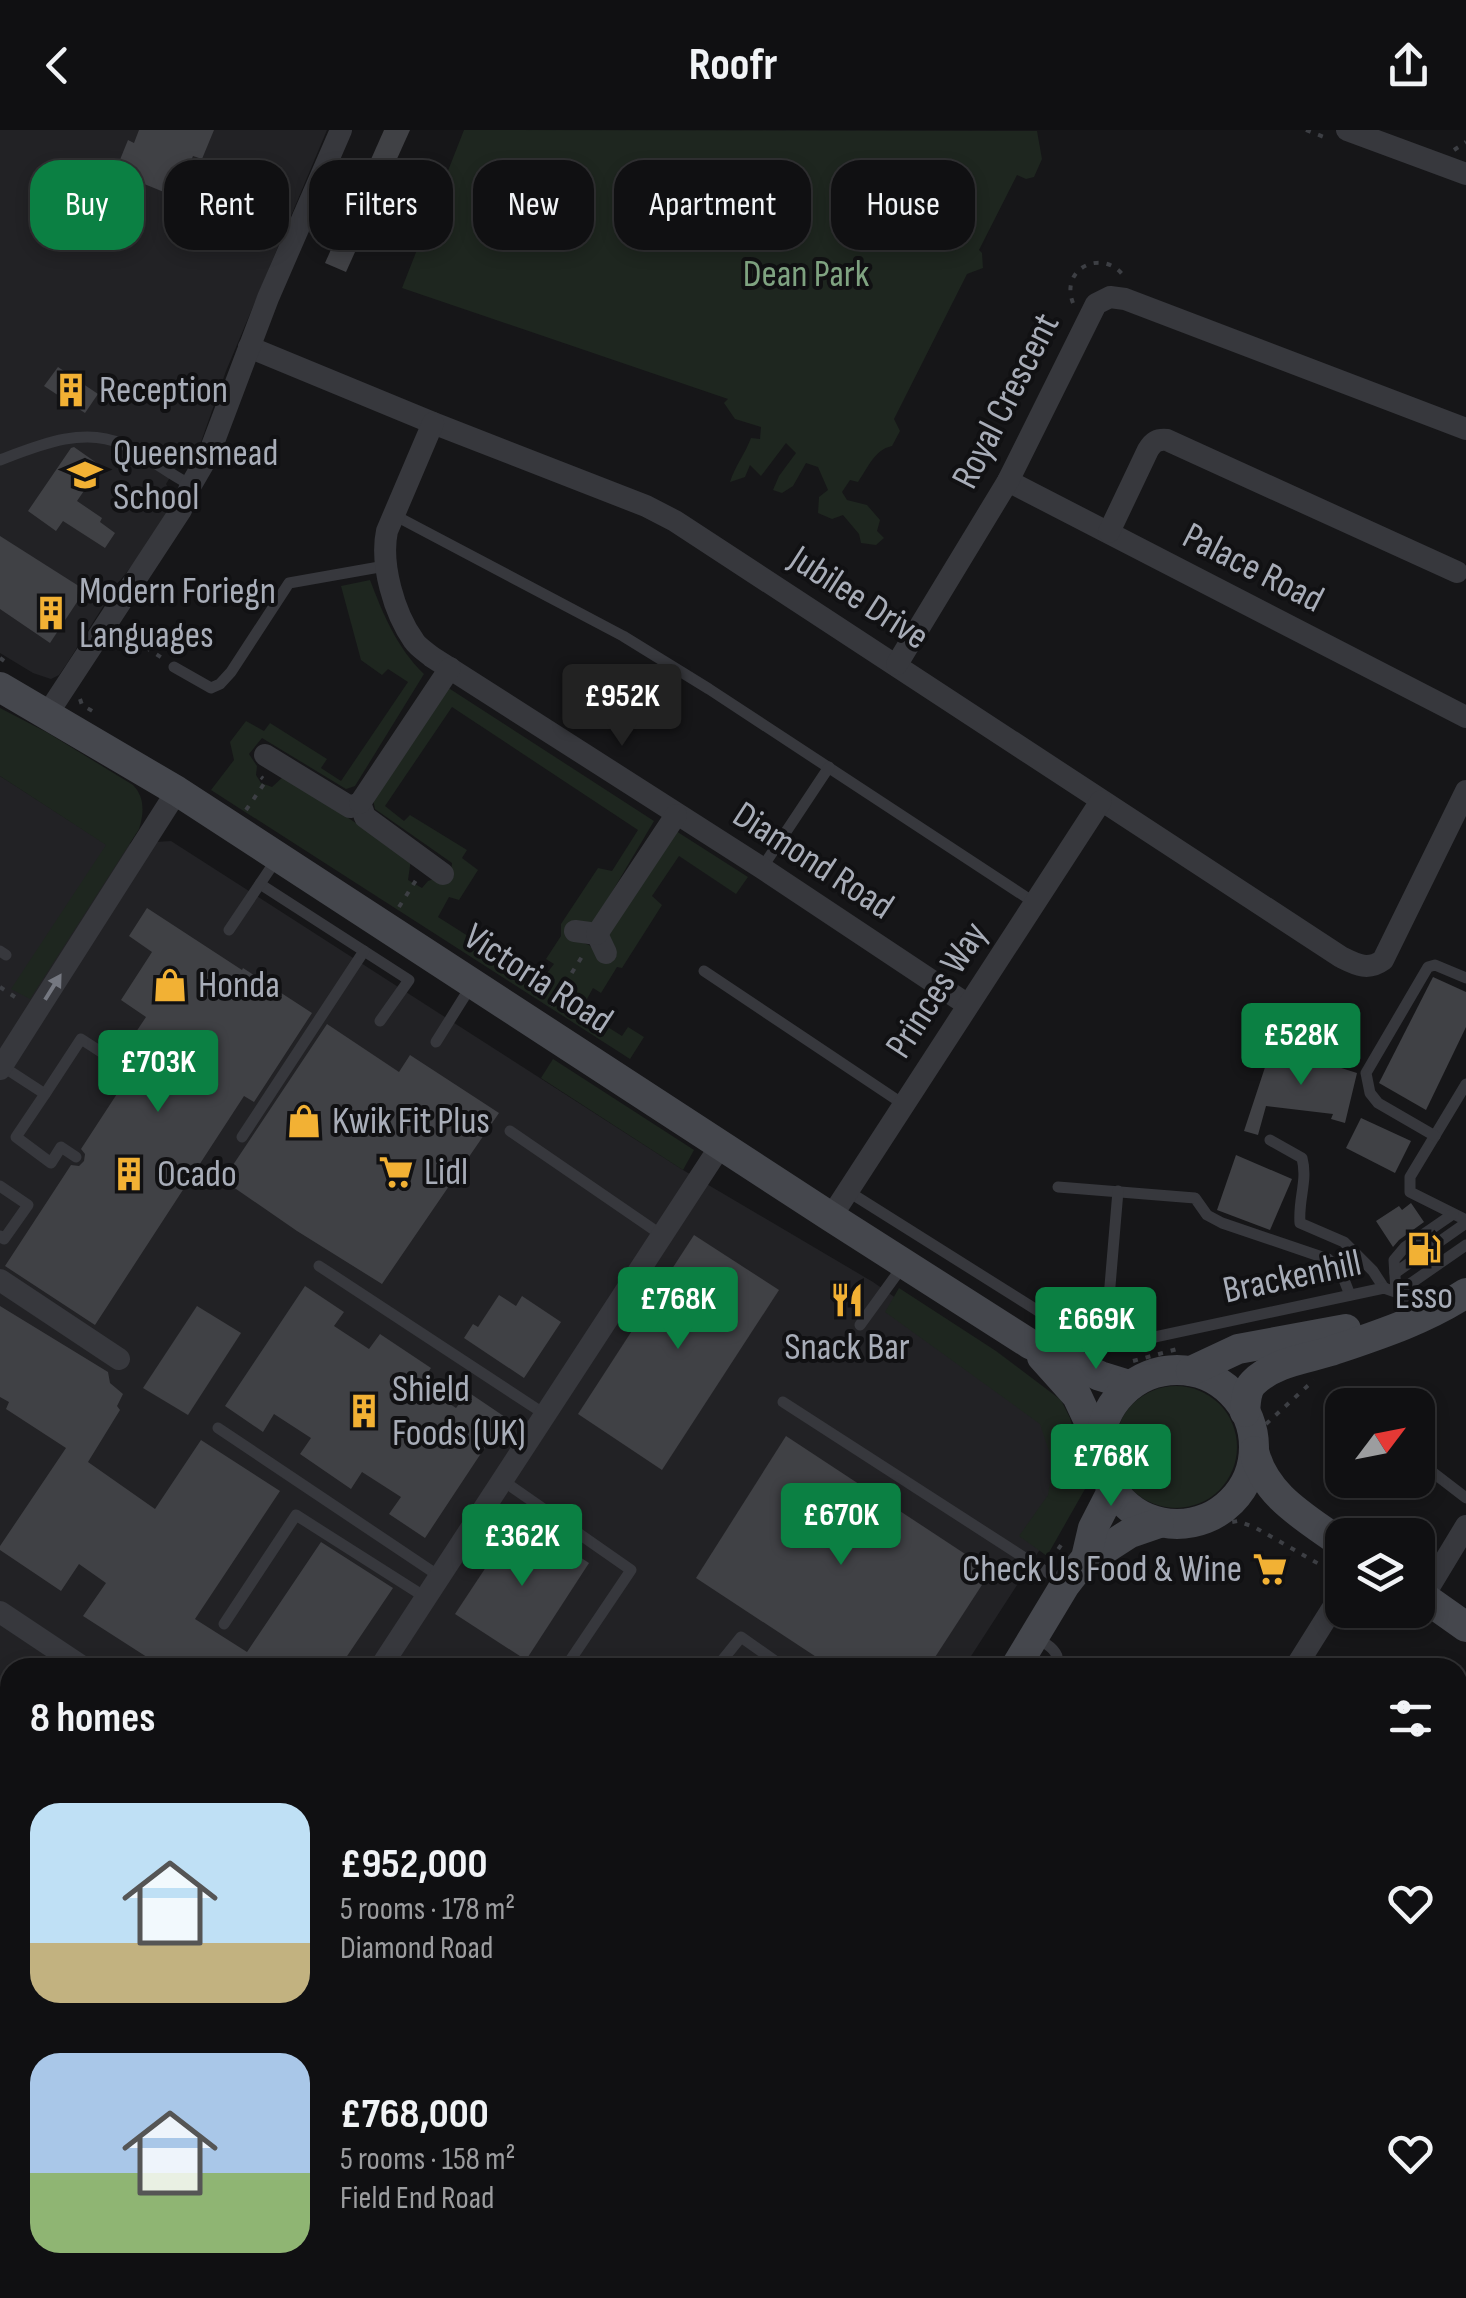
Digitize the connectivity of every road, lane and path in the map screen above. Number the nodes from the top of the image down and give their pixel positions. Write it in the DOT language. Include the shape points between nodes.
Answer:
graph roads {
  1 [pos="341,130"];
  2 [pos="1347,130"];
  3 [pos="1466,174"];
  4 [pos="1126,280"];
  5 [pos="1075,309"];
  6 [pos="250,347"];
  7 [pos="433,423"];
  8 [pos="1466,429"];
  9 [pos="0,460"];
  10 [pos="1008,481"];
  11 [pos="191,485"];
  12 [pos="394,515"];
  13 [pos="1109,532"];
  14 [pos="384,566"];
  15 [pos="1457,572"];
  16 [pos="106,621"];
  17 [pos="0,658"];
  18 [pos="896,664"];
  19 [pos="174,667"];
  20 [pos="450,668"];
  21 [pos="7,678"];
  22 [pos="79,696"];
  23 [pos="48,713"];
  24 [pos="97,715"];
  25 [pos="1466,717"];
  26 [pos="263,760"];
  27 [pos="829,767"];
  28 [pos="177,791"];
  29 [pos="1466,791"];
  30 [pos="1101,801"];
  31 [pos="360,803"];
  32 [pos="244,812"];
  33 [pos="676,815"];
  34 [pos="278,857"];
  35 [pos="435,868"];
  36 [pos="762,868"];
  37 [pos="260,884"];
  38 [pos="1036,904"];
  39 [pos="397,911"];
  40 [pos="229,930"];
  41 [pos="593,939"];
  42 [pos="364,951"];
  43 [pos="704,971"];
  44 [pos="1466,978"];
  45 [pos="472,984"];
  46 [pos="968,1006"];
  47 [pos="548,1010"];
  48 [pos="380,1021"];
  49 [pos="436,1042"];
  50 [pos="1,1068"];
  51 [pos="132,1072"];
  52 [pos="1466,1084"];
  53 [pos="45,1094"];
  54 [pos="904,1104"];
  55 [pos="510,1131"];
  56 [pos="1435,1136"];
  57 [pos="242,1137"];
  58 [pos="1270,1140"];
  59 [pos="721,1145"];
  60 [pos="76,1157"];
  61 [pos="0,1186"];
  62 [pos="1058,1188"];
  63 [pos="1118,1191"];
  64 [pos="840,1205"];
  65 [pos="1453,1214"];
  66 [pos="1466,1221"];
  67 [pos="0,1236"];
  68 [pos="663,1236"];
  69 [pos="1466,1246"];
  70 [pos="905,1264"];
  71 [pos="319,1266"];
  72 [pos="1395,1273"];
  73 [pos="0,1280"];
  74 [pos="1466,1293"];
  75 [pos="1350,1295"];
  76 [pos="1408,1304"];
  77 [pos="860,1325"];
  78 [pos="1030,1344"];
  79 [pos="1105,1345"];
  80 [pos="1192,1358"];
  81 [pos="119,1359"];
  82 [pos="1323,1372"];
  83 [pos="1128,1374"];
  84 [pos="783,1402"];
  85 [pos="546,1415"];
  86 [pos="218,1428"];
  87 [pos="1255,1429"];
  88 [pos="1099,1443"];
  89 [pos="1435,1474"];
  90 [pos="502,1480"];
  91 [pos="1112,1491"];
  92 [pos="1466,1498"];
  93 [pos="1225,1508"];
  94 [pos="1073,1526"];
  95 [pos="1466,1526"];
  96 [pos="1170,1527"];
  97 [pos="1325,1533"];
  98 [pos="1325,1538"];
  99 [pos="1086,1558"];
  100 [pos="1325,1565"];
  101 [pos="1435,1572"];
  102 [pos="439,1576"];
  103 [pos="1055,1578"];
  104 [pos="426,1597"];
  105 [pos="1435,1605"];
  106 [pos="0,1612"];
  107 [pos="1325,1619"];
  108 [pos="224,1624"];
  109 [pos="1466,1627"];
  110 [pos="1034,1638"];
  111 [pos="69,1658"];
  112 [pos="395,1658"];
  113 [pos="572,1658"];
  114 [pos="724,1658"];
  115 [pos="771,1658"];
  116 [pos="1021,1658"];
  117 [pos="1055,1658"];
  118 [pos="1301,1658"];
  1 -- 6 [label="street"];
  2 -- 3 [label="street"];
  4 -- 5 [label="path" via="1110,264 1088,265 1068,290"];
  6 -- 7 [label="street, Jubilee Drive"];
  6 -- 11 [label="street"];
  7 -- 12 [label="street"];
  7 -- 18 [label="street, Jubilee Drive" via="661,513"];
  8 -- 10 [label="street, Royal Crescent" via="1103,292"];
  9 -- 11 [label="lane" via="40,444 92,436 122,444"];
  10 -- 13 [label="street, Palace Road"];
  10 -- 18 [label="street, Royal Crescent"];
  11 -- 16 [label="street"];
  12 -- 14 [label="street"];
  12 -- 27 [label="lane" via="623,636"];
  13 -- 15 [label="street" via="1148,450 1167,440"];
  13 -- 25 [label="street, Palace Road"];
  14 -- 19 [label="lane" via="289,584 220,684 211,688"];
  14 -- 20 [label="street, Diamond Road" via="415,642"];
  16 -- 19 [label="path"];
  16 -- 23 [label="street"];
  17 -- 21 [label="path"];
  18 -- 30 [label="street, Jubilee Drive"];
  20 -- 31 [label="street"];
  20 -- 33 [label="street, Diamond Road"];
  21 -- 23 [label="street, Victoria Road"];
  22 -- 24 [label="path"];
  23 -- 28 [label="street, Victoria Road"];
  26 -- 31 [label="street" via="350,807"];
  26 -- 32 [label="path" via="259,776 266,781"];
  27 -- 36 [label="lane"];
  27 -- 38 [label="lane"];
  28 -- 34 [label="street, Victoria Road"];
  50 -- 28 [label="street, one-way"];
  29 -- 30 [label="street, Jubilee Drive" via="1383,960 1361,967"];
  30 -- 38 [label="street, Princes Way"];
  31 -- 35 [label="street" via="365,818"];
  33 -- 36 [label="street, Diamond Road"];
  33 -- 41 [label="street"];
  34 -- 37 [label="lane"];
  34 -- 45 [label="street, Victoria Road"];
  35 -- 39 [label="path"];
  36 -- 46 [label="street, Diamond Road"];
  37 -- 40 [label="lane"];
  37 -- 42 [label="lane"];
  38 -- 46 [label="street, Princes Way"];
  41 -- 47 [label="path"];
  42 -- 48 [label="lane" via="409,980"];
  42 -- 57 [label="lane"];
  43 -- 54 [label="lane"];
  44 -- 56 [label="lane" via="1428,968 1366,1073 1378,1103"];
  45 -- 49 [label="lane"];
  45 -- 59 [label="street, Victoria Road"];
  46 -- 54 [label="street, Princes Way"];
  50 -- 53 [label="lane"];
  51 -- 53 [label="lane" via="81,1039"];
  52 -- 56 [label="lane"];
  53 -- 60 [label="lane" via="16,1137 51,1163 62,1147"];
  54 -- 64 [label="street, Princes Way"];
  55 -- 68 [label="lane"];
  56 -- 65 [label="lane" via="1410,1177 1410,1192"];
  58 -- 76 [label="lane" via="1302,1158 1300,1223 1344,1242"];
  59 -- 64 [label="street, Victoria Road"];
  59 -- 68 [label="street"];
  61 -- 67 [label="lane" via="28,1205"];
  62 -- 63 [label="lane"];
  63 -- 75 [label="lane" via="1195,1198 1222,1223 1328,1259"];
  63 -- 79 [label="lane"];
  64 -- 70 [label="street, Victoria Road"];
  64 -- 79 [label="lane"];
  65 -- 66 [label="lane"];
  65 -- 72 [label="lane" via="1405,1247 1394,1260"];
  66 -- 72 [label="lane"];
  68 -- 85 [label="street"];
  69 -- 76 [label="lane" via="1406,1286"];
  70 -- 77 [label="lane"];
  70 -- 78 [label="street, Victoria Road"];
  71 -- 85 [label="lane"];
  72 -- 76 [label="lane"];
  73 -- 81 [label="street"];
  74 -- 76 [label="street"];
  75 -- 76 [label="lane, Brackenhill"];
  75 -- 79 [label="lane, Brackenhill"];
  76 -- 80 [label="street"];
  76 -- 87 [label="street" via="1326,1352 1290,1362 1250,1385 1246,1398"];
  78 -- 83 [label="street, Victoria Road" via="1100,1376"];
  78 -- 88 [label="street, Victoria Road" via="1077,1396"];
  80 -- 83 [label="path"];
  80 -- 83 [label="street" via="1144,1376"];
  80 -- 87 [label="street" via="1233,1394"];
  82 -- 87 [label="path"];
  83 -- 88 [label="street"];
  84 -- 103 [label="lane"];
  85 -- 90 [label="street"];
  86 -- 102 [label="lane"];
  87 -- 93 [label="street" via="1250,1472"];
  87 -- 97 [label="street" via="1258,1468 1275,1492"];
  88 -- 91 [label="street"];
  89 -- 92 [label="lane"];
  90 -- 102 [label="street"];
  90 -- 113 [label="lane" via="631,1570"];
  91 -- 96 [label="street" via="1130,1509"];
  91 -- 99 [label="street"];
  93 -- 96 [label="street"];
  93 -- 98 [label="street" via="1254,1505"];
  94 -- 103 [label="path"];
  95 -- 101 [label="street"];
  96 -- 99 [label="street" via="1130,1533"];
  96 -- 100 [label="path" via="1238,1521"];
  99 -- 103 [label="street"];
  102 -- 104 [label="street"];
  103 -- 110 [label="street"];
  104 -- 108 [label="lane" via="296,1515"];
  104 -- 112 [label="street"];
  105 -- 109 [label="street"];
  106 -- 111 [label="street"];
  107 -- 118 [label="street"];
  110 -- 116 [label="street"];
  110 -- 117 [label="lane"];
  114 -- 115 [label="lane" via="741,1637"];
}
